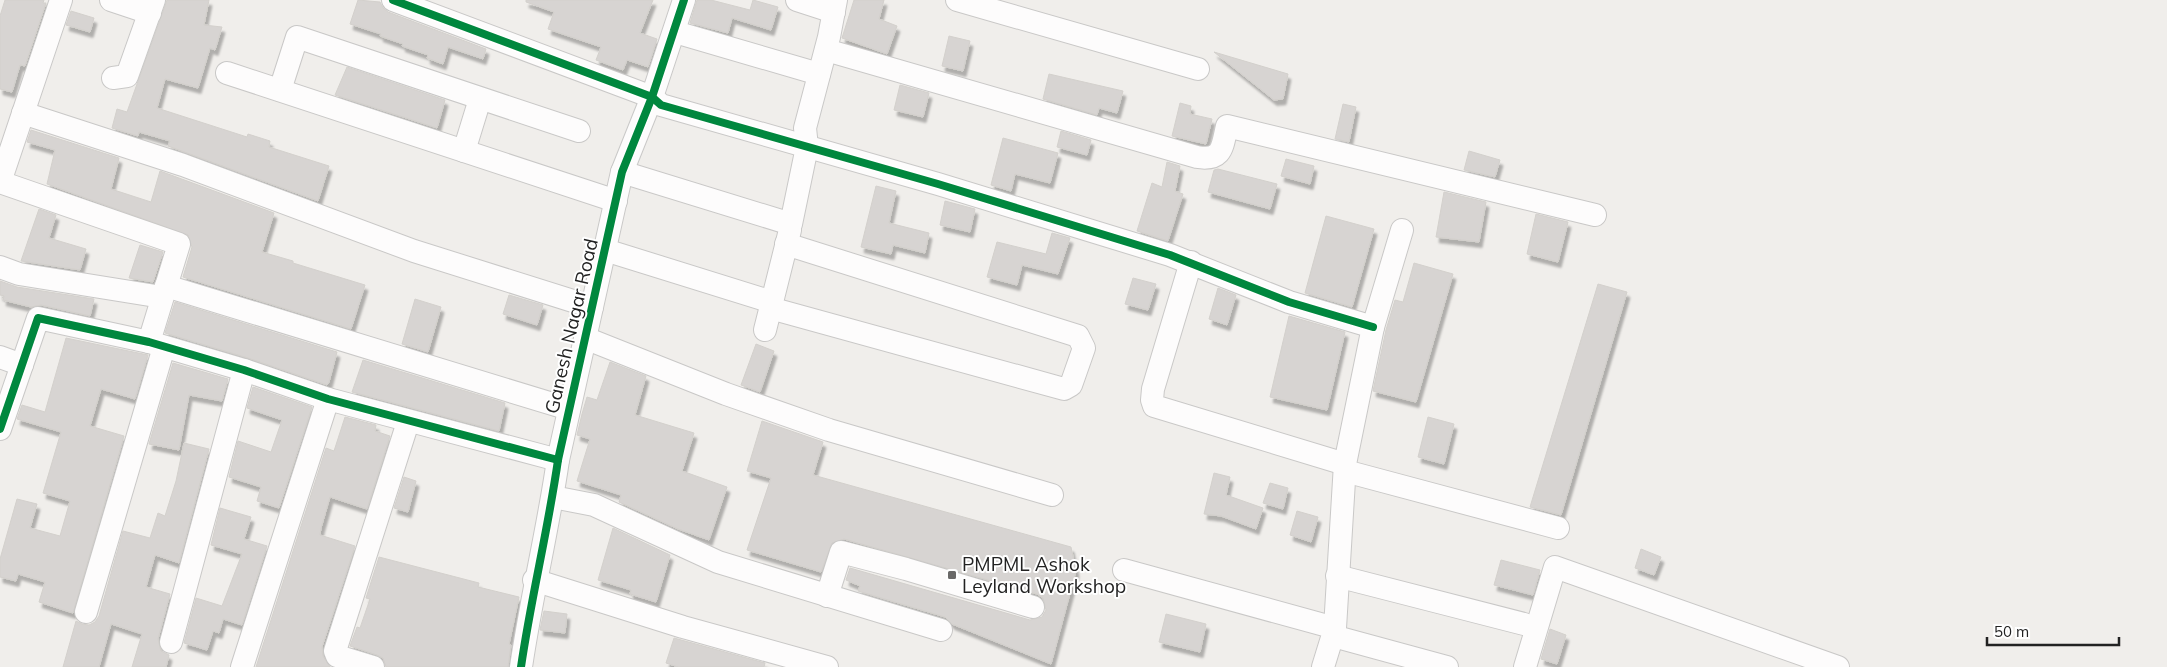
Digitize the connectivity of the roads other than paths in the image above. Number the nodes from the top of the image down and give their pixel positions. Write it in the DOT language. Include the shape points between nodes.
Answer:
graph roads {
  1 [pos="61,0"];
  2 [pos="111,0"];
  3 [pos="393,0"];
  4 [pos="684,0"];
  5 [pos="797,0"];
  6 [pos="957,0"];
  7 [pos="152,6"];
  8 [pos="835,6"];
  9 [pos="675,32"];
  10 [pos="826,50"];
  11 [pos="1198,69"];
  12 [pos="227,73"];
  13 [pos="819,74"];
  14 [pos="113,78"];
  15 [pos="280,90"];
  16 [pos="652,97"];
  17 [pos="480,99"];
  18 [pos="23,113"];
  19 [pos="579,131"];
  20 [pos="808,147"];
  21 [pos="464,151"];
  22 [pos="622,172"];
  23 [pos="616,201"];
  24 [pos="1595,215"];
  25 [pos="1402,230"];
  26 [pos="789,234"];
  27 [pos="605,250"];
  28 [pos="1191,262"];
  29 [pos="0,267"];
  30 [pos="164,291"];
  31 [pos="771,305"];
  32 [pos="592,307"];
  33 [pos="1373,327"];
  34 [pos="765,330"];
  35 [pos="585,338"];
  36 [pos="156,344"];
  37 [pos="0,357"];
  38 [pos="22,365"];
  39 [pos="244,370"];
  40 [pos="328,399"];
  41 [pos="4,404"];
  42 [pos="569,409"];
  43 [pos="408,422"];
  44 [pos="0,429"];
  45 [pos="558,460"];
  46 [pos="1345,467"];
  47 [pos="1052,495"];
  48 [pos="553,497"];
  49 [pos="1558,528"];
  50 [pos="1124,570"];
  51 [pos="1337,576"];
  52 [pos="534,580"];
  53 [pos="827,596"];
  54 [pos="1033,607"];
  55 [pos="86,612"];
  56 [pos="1524,624"];
  57 [pos="942,630"];
  58 [pos="1334,632"];
  59 [pos="171,642"];
  60 [pos="523,666"];
  61 [pos="242,667"];
  62 [pos="374,667"];
  63 [pos="827,667"];
  64 [pos="1323,667"];
  65 [pos="1447,667"];
  66 [pos="1527,667"];
  67 [pos="1544,667"];
  68 [pos="1838,667"];
  1 -- 18 [label="street"];
  2 -- 7 [label="street"];
  3 -- 16 [label="street"];
  4 -- 9 [label="street, Ganesh Nagar Road"];
  5 -- 8 [label="street"];
  6 -- 11 [label="street"];
  7 -- 14 [label="street" via="127,76"];
  8 -- 10 [label="street"];
  9 -- 13 [label="street"];
  9 -- 16 [label="street, Ganesh Nagar Road"];
  10 -- 13 [label="street"];
  10 -- 24 [label="street" via="1197,157 1215,156 1221,150 1227,126"];
  12 -- 15 [label="street"];
  13 -- 20 [label="street" via="805,128"];
  15 -- 17 [label="street" via="297,37"];
  15 -- 21 [label="street"];
  16 -- 20 [label="street" via="661,105"];
  16 -- 22 [label="street, Ganesh Nagar Road"];
  17 -- 19 [label="street"];
  17 -- 21 [label="street"];
  18 -- 30 [label="street" via="0,182 179,244"];
  18 -- 32 [label="street" via="182,165 414,251"];
  20 -- 26 [label="street"];
  20 -- 28 [label="street"];
  21 -- 23 [label="street"];
  22 -- 23 [label="street, Ganesh Nagar Road"];
  22 -- 26 [label="street"];
  23 -- 27 [label="street, Ganesh Nagar Road"];
  25 -- 33 [label="street"];
  26 -- 31 [label="street"];
  26 -- 31 [label="street" via="1078,336 1084,348 1071,385 1064,388"];
  27 -- 31 [label="street"];
  27 -- 32 [label="street, Ganesh Nagar Road"];
  28 -- 33 [label="street" via="1289,302"];
  28 -- 46 [label="street" via="1153,389 1154,406"];
  29 -- 30 [label="street" via="19,274"];
  30 -- 36 [label="street"];
  30 -- 42 [label="street"];
  31 -- 34 [label="street"];
  32 -- 35 [label="street, Ganesh Nagar Road"];
  33 -- 46 [label="street"];
  35 -- 42 [label="street, Ganesh Nagar Road"];
  35 -- 47 [label="street" via="726,394 829,430"];
  36 -- 38 [label="street" via="38,318"];
  36 -- 39 [label="street"];
  36 -- 55 [label="street"];
  37 -- 38 [label="street"];
  38 -- 41 [label="street"];
  39 -- 40 [label="street"];
  39 -- 59 [label="street"];
  40 -- 43 [label="street"];
  40 -- 61 [label="street"];
  41 -- 44 [label="street"];
  42 -- 45 [label="street, Ganesh Nagar Road"];
  43 -- 45 [label="street"];
  43 -- 62 [label="street" via="335,651 337,656"];
  45 -- 48 [label="street, Ganesh Nagar Road"];
  46 -- 49 [label="street"];
  46 -- 51 [label="street"];
  48 -- 52 [label="street, Ganesh Nagar Road"];
  48 -- 53 [label="street" via="594,504 718,562"];
  50 -- 58 [label="street"];
  51 -- 56 [label="street"];
  51 -- 58 [label="street"];
  52 -- 60 [label="street, Ganesh Nagar Road"];
  52 -- 63 [label="street"];
  53 -- 54 [label="street" via="841,552"];
  53 -- 57 [label="street"];
  58 -- 64 [label="street"];
  58 -- 65 [label="street"];
  66 -- 67 [label="street"];
  66 -- 68 [label="street" via="1555,567"];
}
